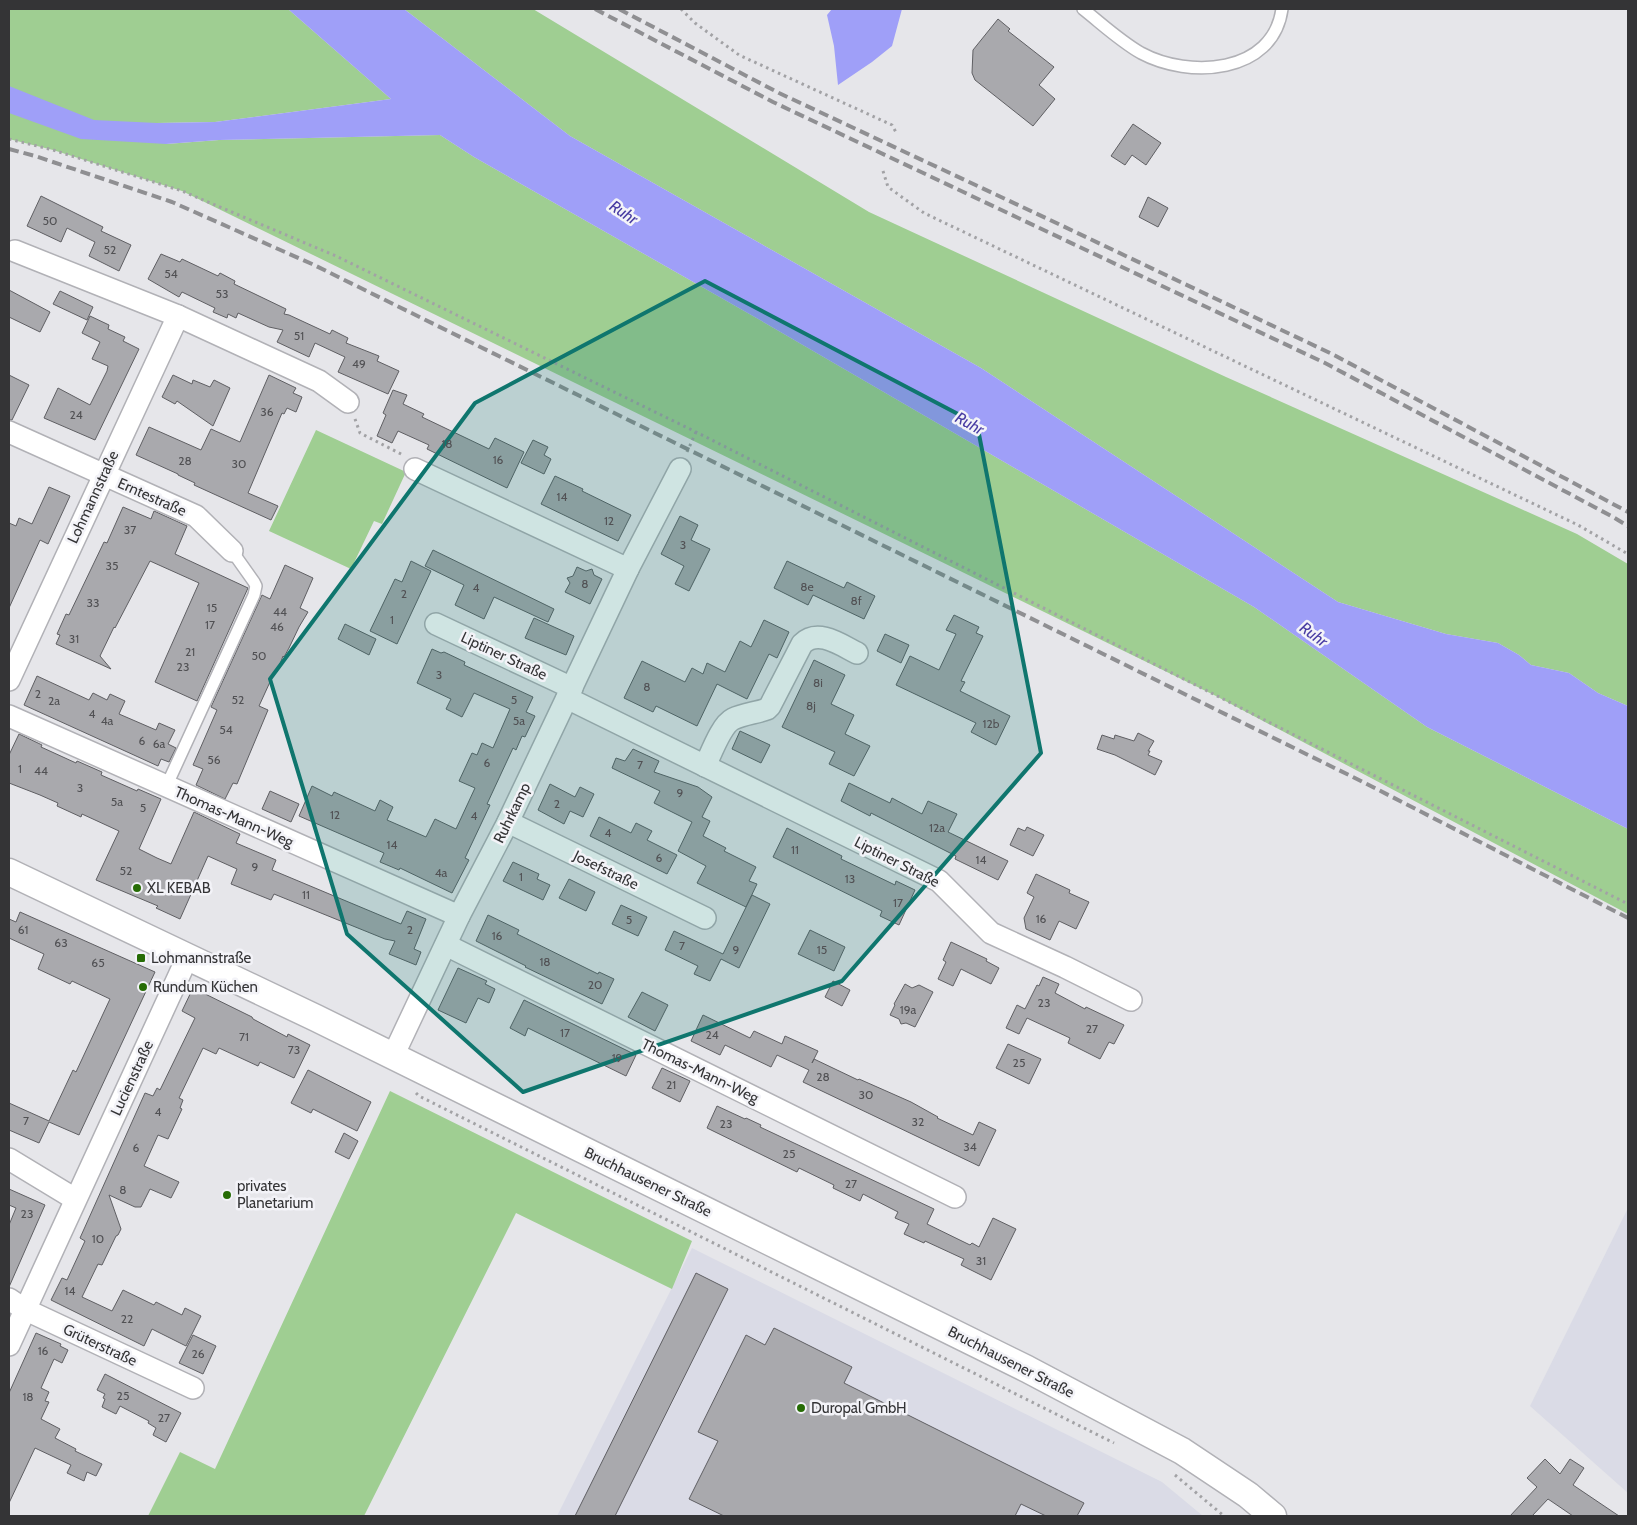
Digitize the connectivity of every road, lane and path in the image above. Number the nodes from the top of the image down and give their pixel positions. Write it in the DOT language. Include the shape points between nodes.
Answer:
graph roads {
  1 [pos="681,9"];
  2 [pos="1083,9"];
  3 [pos="1282,9"];
  4 [pos="897,134"];
  5 [pos="9,139"];
  6 [pos="883,171"];
  7 [pos="15,251"];
  8 [pos="178,316"];
  9 [pos="348,402"];
  10 [pos="9,432"];
  11 [pos="415,469"];
  12 [pos="680,469"];
  13 [pos="103,475"];
  14 [pos="232,551"];
  15 [pos="1628,554"];
  16 [pos="628,569"];
  17 [pos="436,624"];
  18 [pos="857,653"];
  19 [pos="9,680"];
  20 [pos="570,693"];
  21 [pos="9,716"];
  22 [pos="705,766"];
  23 [pos="166,787"];
  24 [pos="508,822"];
  25 [pos="9,872"];
  26 [pos="1628,904"];
  27 [pos="459,916"];
  28 [pos="704,918"];
  29 [pos="446,945"];
  30 [pos="188,956"];
  31 [pos="1131,1000"];
  32 [pos="393,1056"];
  33 [pos="413,1090"];
  34 [pos="9,1159"];
  35 [pos="955,1197"];
  36 [pos="75,1199"];
  37 [pos="17,1304"];
  38 [pos="9,1345"];
  39 [pos="193,1388"];
  40 [pos="1115,1443"];
  41 [pos="1168,1470"];
  42 [pos="1224,1516"];
  43 [pos="1273,1516"];
  1 -- 4 [label="path" via="739,55 892,125"];
  2 -- 3 [label="lane" via="1142,53 1184,67 1202,67 1222,66 1255,54 1278,28"];
  5 -- 26 [label="path" via="182,191 336,256 696,432"];
  6 -- 15 [label="path" via="888,187 924,212 1578,525"];
  7 -- 8 [label="street"];
  8 -- 9 [label="street" via="319,381"];
  8 -- 13 [label="street, Lohmannstraße"];
  9 -- 11 [label="path" via="360,433 406,456"];
  10 -- 13 [label="street, Erntestraße"];
  11 -- 16 [label="street"];
  12 -- 16 [label="street, Ruhrkamp"];
  13 -- 14 [label="street, Erntestraße" via="196,516"];
  13 -- 19 [label="street, Lohmannstraße"];
  14 -- 23 [label="lane" via="254,582 254,595"];
  16 -- 20 [label="street, Ruhrkamp"];
  17 -- 20 [label="street, Liptiner Straße"];
  18 -- 22 [label="street" via="826,638 806,640 770,706 728,722"];
  20 -- 22 [label="street, Liptiner Straße"];
  20 -- 24 [label="street, Ruhrkamp"];
  21 -- 23 [label="street, Thomas-Mann-Weg"];
  22 -- 31 [label="street, Liptiner Straße" via="939,881 991,933"];
  23 -- 27 [label="street, Thomas-Mann-Weg"];
  24 -- 27 [label="street, Ruhrkamp"];
  24 -- 28 [label="street, Josefstraße"];
  25 -- 30 [label="street, Bruchhausener Straße"];
  27 -- 29 [label="street, Ruhrkamp"];
  29 -- 32 [label="street, Ruhrkamp"];
  29 -- 35 [label="street, Thomas-Mann-Weg"];
  30 -- 32 [label="street, Bruchhausener Straße"];
  30 -- 36 [label="street, Lucienstraße"];
  32 -- 43 [label="street, Bruchhausener Straße" via="1027,1368 1182,1451 1248,1495"];
  33 -- 40 [label="path" via="427,1101"];
  34 -- 36 [label="street"];
  36 -- 37 [label="street, Lucienstraße"];
  37 -- 38 [label="street, Lucienstraße"];
  37 -- 39 [label="street, Grüterstraße"];
  41 -- 42 [label="path"];
}
